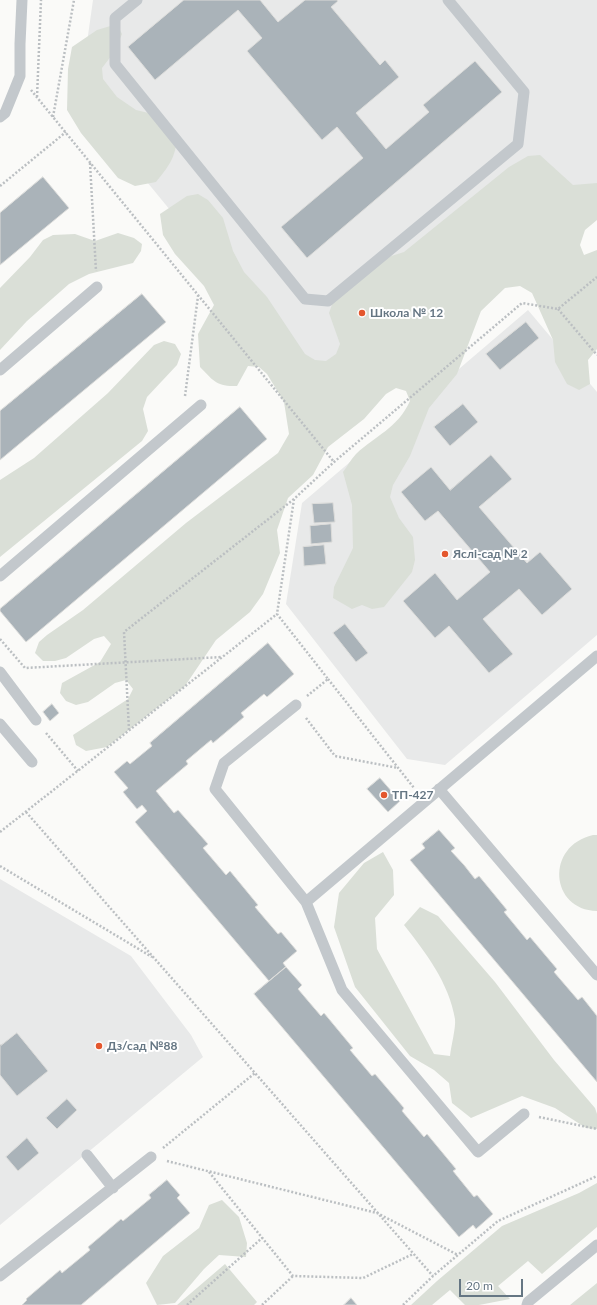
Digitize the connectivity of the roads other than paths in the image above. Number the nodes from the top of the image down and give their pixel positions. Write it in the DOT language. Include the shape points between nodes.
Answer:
graph roads {
  1 [pos="22,0"];
  2 [pos="137,0"];
  3 [pos="448,0"];
  4 [pos="0,117"];
  5 [pos="97,287"];
  6 [pos="0,370"];
  7 [pos="201,405"];
  8 [pos="0,576"];
  9 [pos="597,656"];
  10 [pos="0,672"];
  11 [pos="296,705"];
  12 [pos="36,720"];
  13 [pos="0,724"];
  14 [pos="32,762"];
  15 [pos="439,789"];
  16 [pos="306,902"];
  17 [pos="597,975"];
  18 [pos="524,1114"];
  19 [pos="87,1154"];
  20 [pos="151,1157"];
  21 [pos="113,1188"];
  22 [pos="597,1246"];
  23 [pos="0,1276"];
  24 [pos="527,1305"];
  1 -- 4 [label="lane" via="20,76 5,113"];
  2 -- 3 [label="lane" via="115,18 116,64 305,299 328,301 518,144 524,92"];
  5 -- 6 [label="lane"];
  7 -- 8 [label="lane"];
  9 -- 15 [label="lane"];
  10 -- 12 [label="lane"];
  11 -- 16 [label="lane" via="224,763 215,789"];
  13 -- 14 [label="lane"];
  15 -- 16 [label="lane"];
  15 -- 17 [label="lane"];
  16 -- 18 [label="lane" via="342,990 478,1152"];
  19 -- 21 [label="lane"];
  20 -- 21 [label="lane"];
  21 -- 23 [label="lane"];
  22 -- 24 [label="lane"];
}
